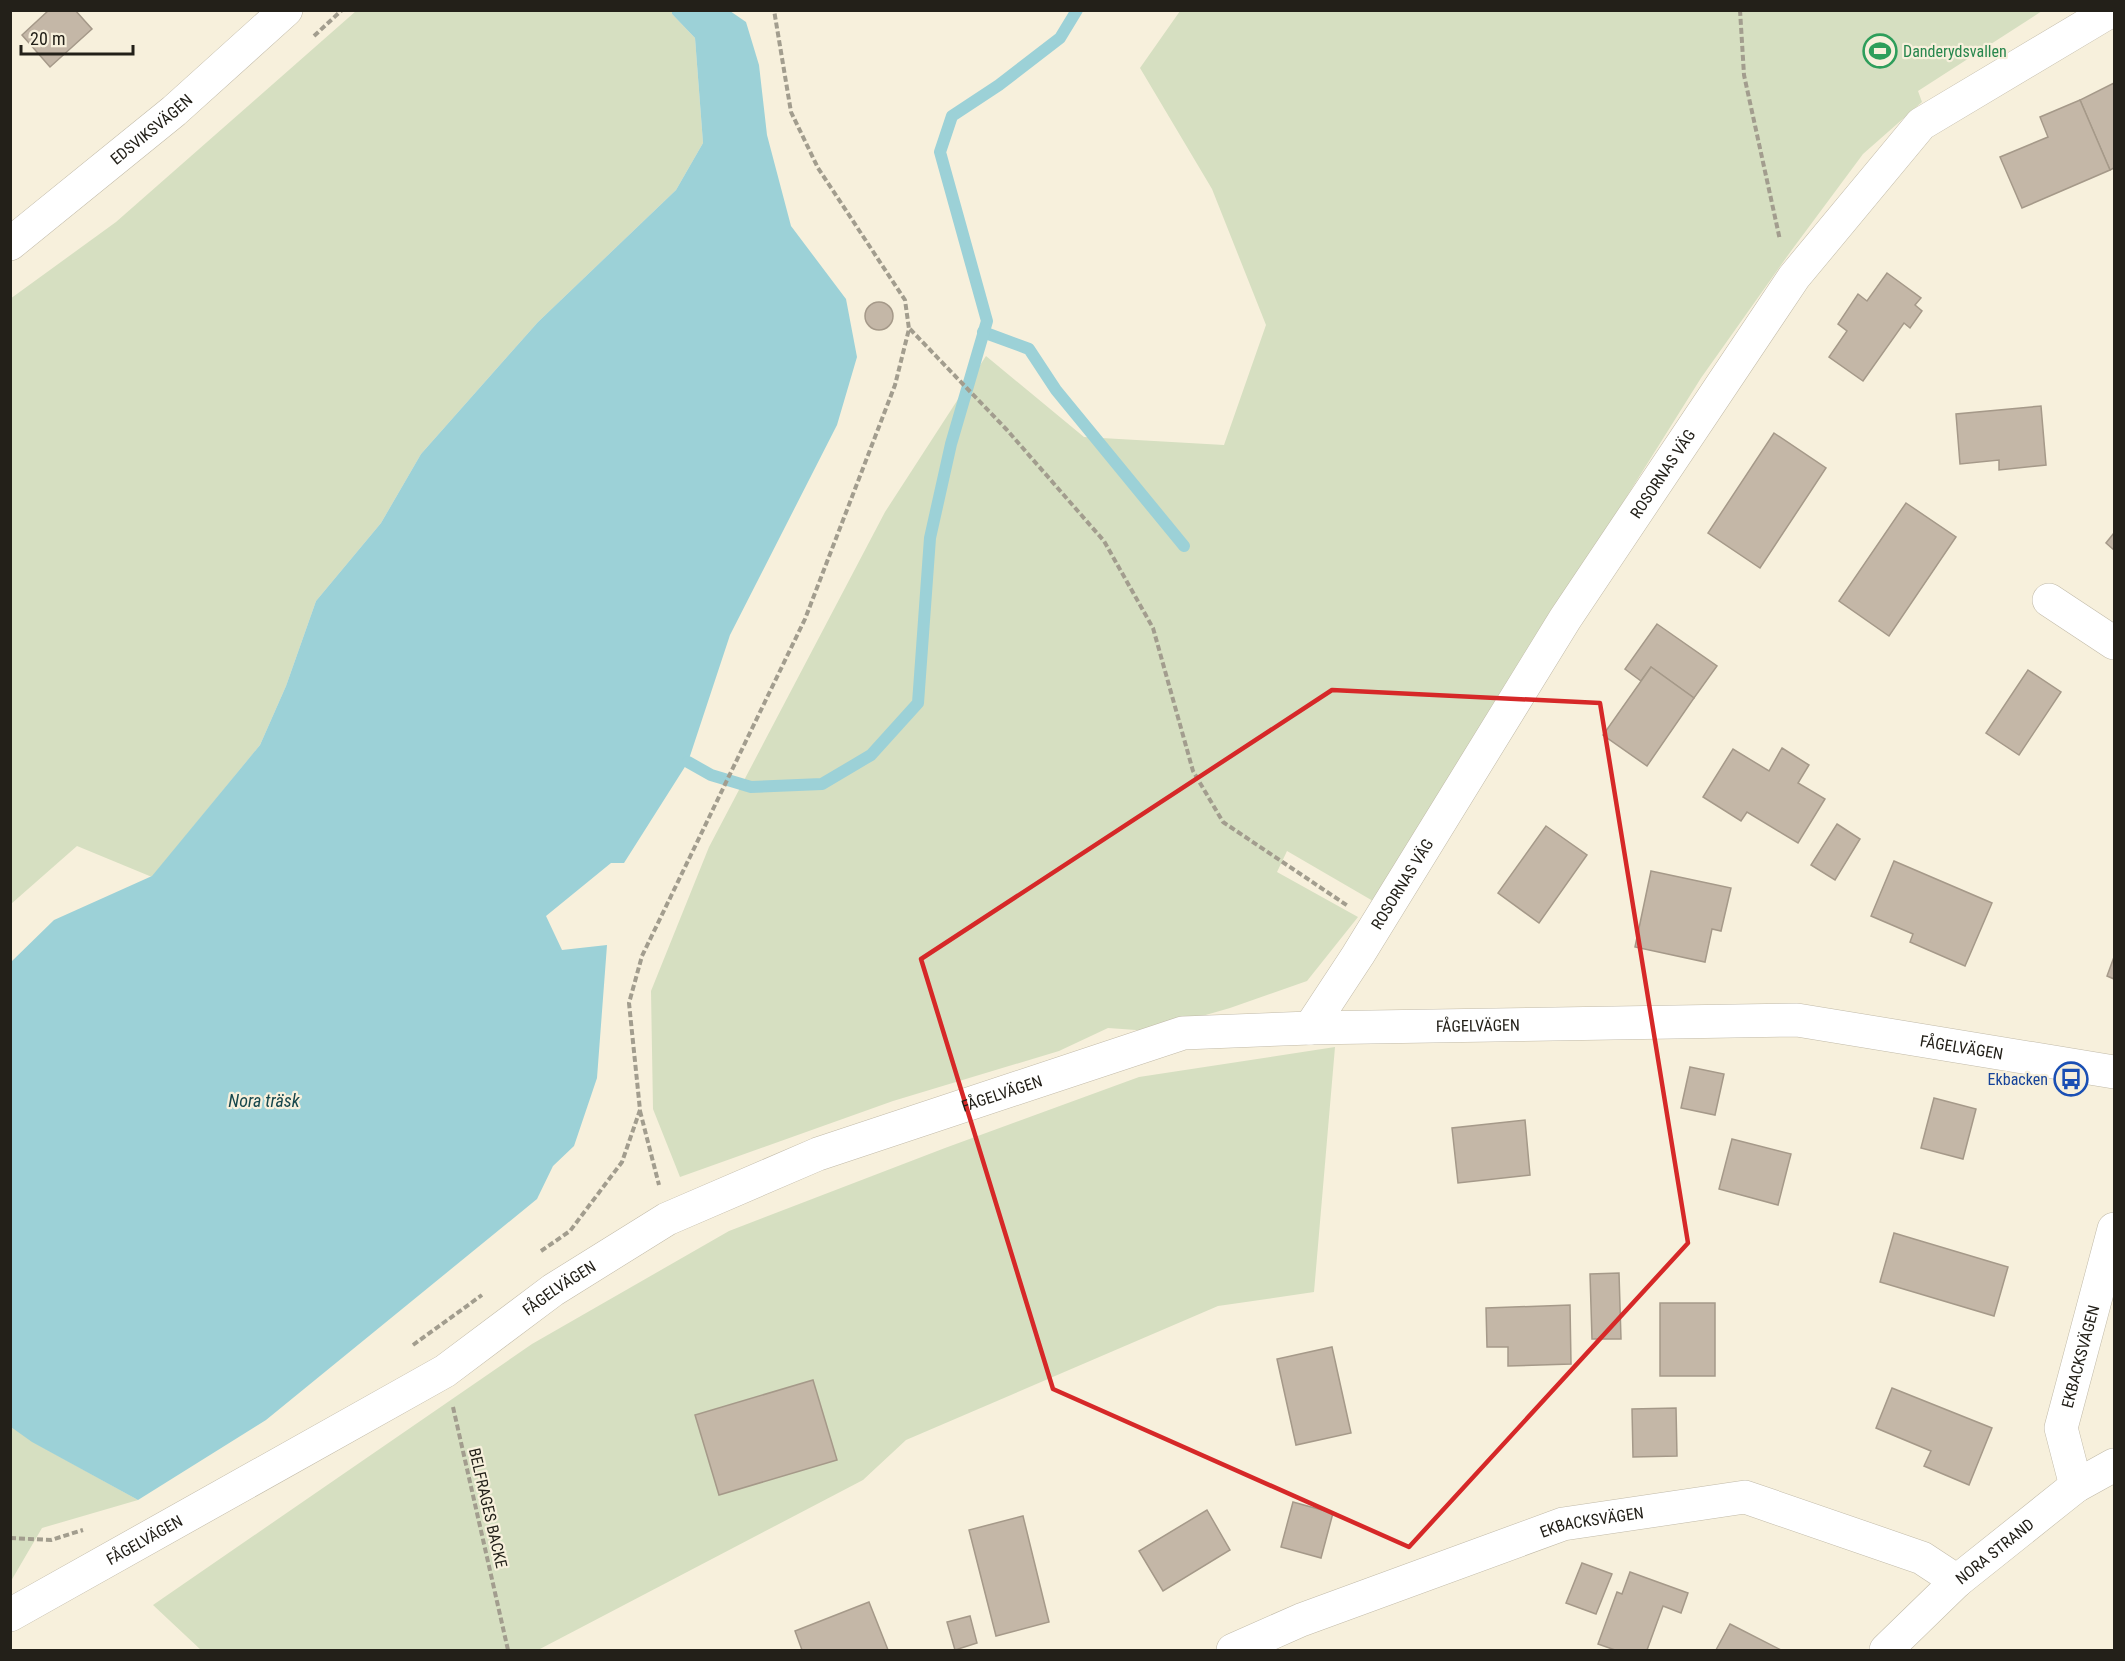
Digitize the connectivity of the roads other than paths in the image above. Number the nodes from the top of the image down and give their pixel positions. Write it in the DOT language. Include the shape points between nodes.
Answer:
graph roads {
  1 [pos="286,10"];
  2 [pos="2112,10"];
  3 [pos="10,244"];
  4 [pos="2049,600"];
  5 [pos="2115,643"];
  6 [pos="1310,1028"];
  7 [pos="2115,1072"];
  8 [pos="2115,1229"];
  9 [pos="2115,1465"];
  10 [pos="2076,1485"];
  11 [pos="1957,1581"];
  12 [pos="10,1615"];
  13 [pos="1233,1650"];
  14 [pos="1886,1650"];
  1 -- 3 [label="street, EDSVIKSVÄGEN" via="174,111"];
  2 -- 6 [label="street, ROSORNAS VÄG" via="1921,123 1794,277 1565,619"];
  4 -- 5 [label="street"];
  6 -- 7 [label="street, FÅGELVÄGEN" via="1797,1020"];
  6 -- 12 [label="street, FÅGELVÄGEN" via="1184,1033 818,1154 667,1219 553,1290 445,1371"];
  8 -- 10 [label="street, EKBACKSVÄGEN" via="2061,1428"];
  9 -- 10 [label="street, NORA STRAND"];
  10 -- 11 [label="street, NORA STRAND"];
  11 -- 13 [label="street, EKBACKSVÄGEN" via="1922,1558 1745,1497 1563,1524 1301,1620"];
  11 -- 14 [label="street, NORA STRAND"];
}
